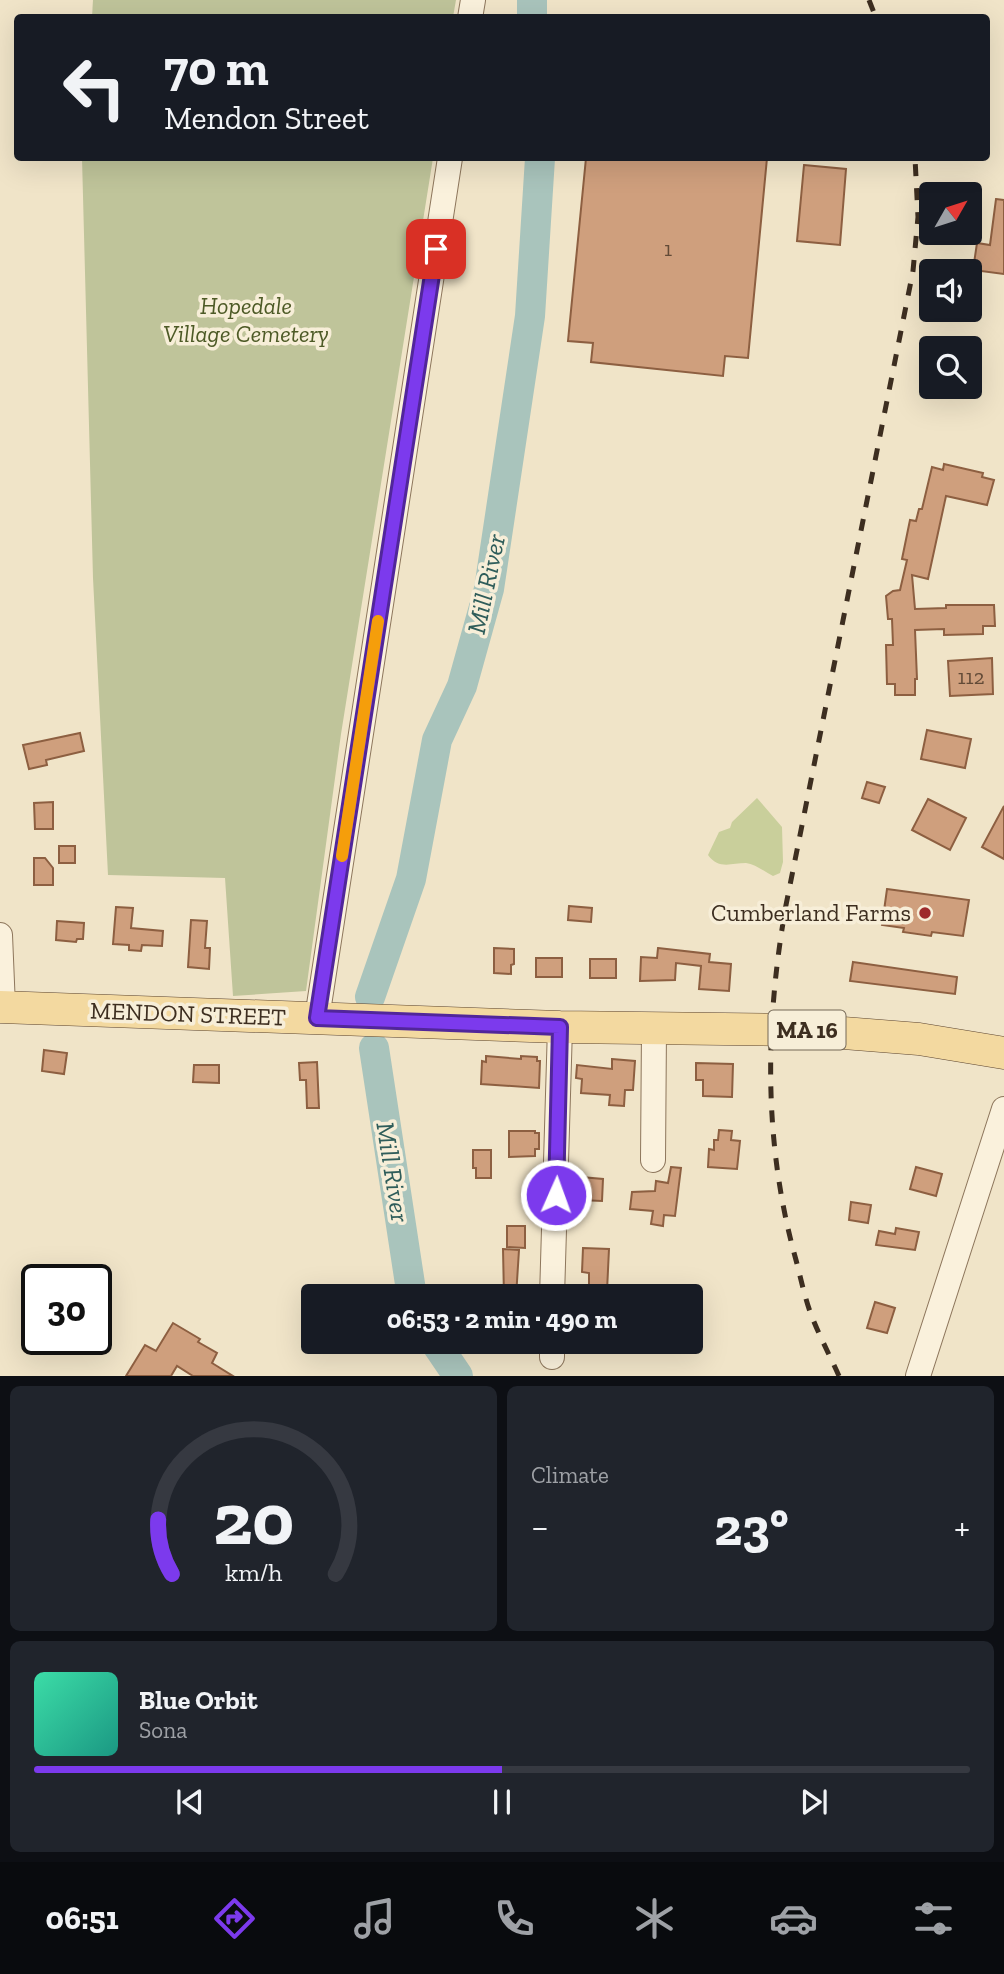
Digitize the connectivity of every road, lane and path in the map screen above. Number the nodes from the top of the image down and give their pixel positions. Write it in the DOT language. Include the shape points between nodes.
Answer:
graph roads {
  1 [pos="450,161"];
  2 [pos="0,935"];
  3 [pos="1,1007"];
  4 [pos="317,1018"];
  5 [pos="560,1027"];
  6 [pos="654,1029"];
  7 [pos="1004,1053"];
  8 [pos="1004,1109"];
  9 [pos="653,1160"];
  10 [pos="552,1284"];
  11 [pos="918,1376"];
  1 -- 4 [label="street"];
  2 -- 3 [label="street"];
  3 -- 4 [label="main road, MENDON STREET / MA 16"];
  4 -- 5 [label="main road, MENDON STREET / MA 16"];
  5 -- 6 [label="main road, MENDON STREET / MA 16"];
  5 -- 10 [label="street"];
  6 -- 7 [label="main road, MENDON STREET / MA 16" via="806,1030 919,1039"];
  6 -- 9 [label="street"];
  8 -- 11 [label="street"];
}
